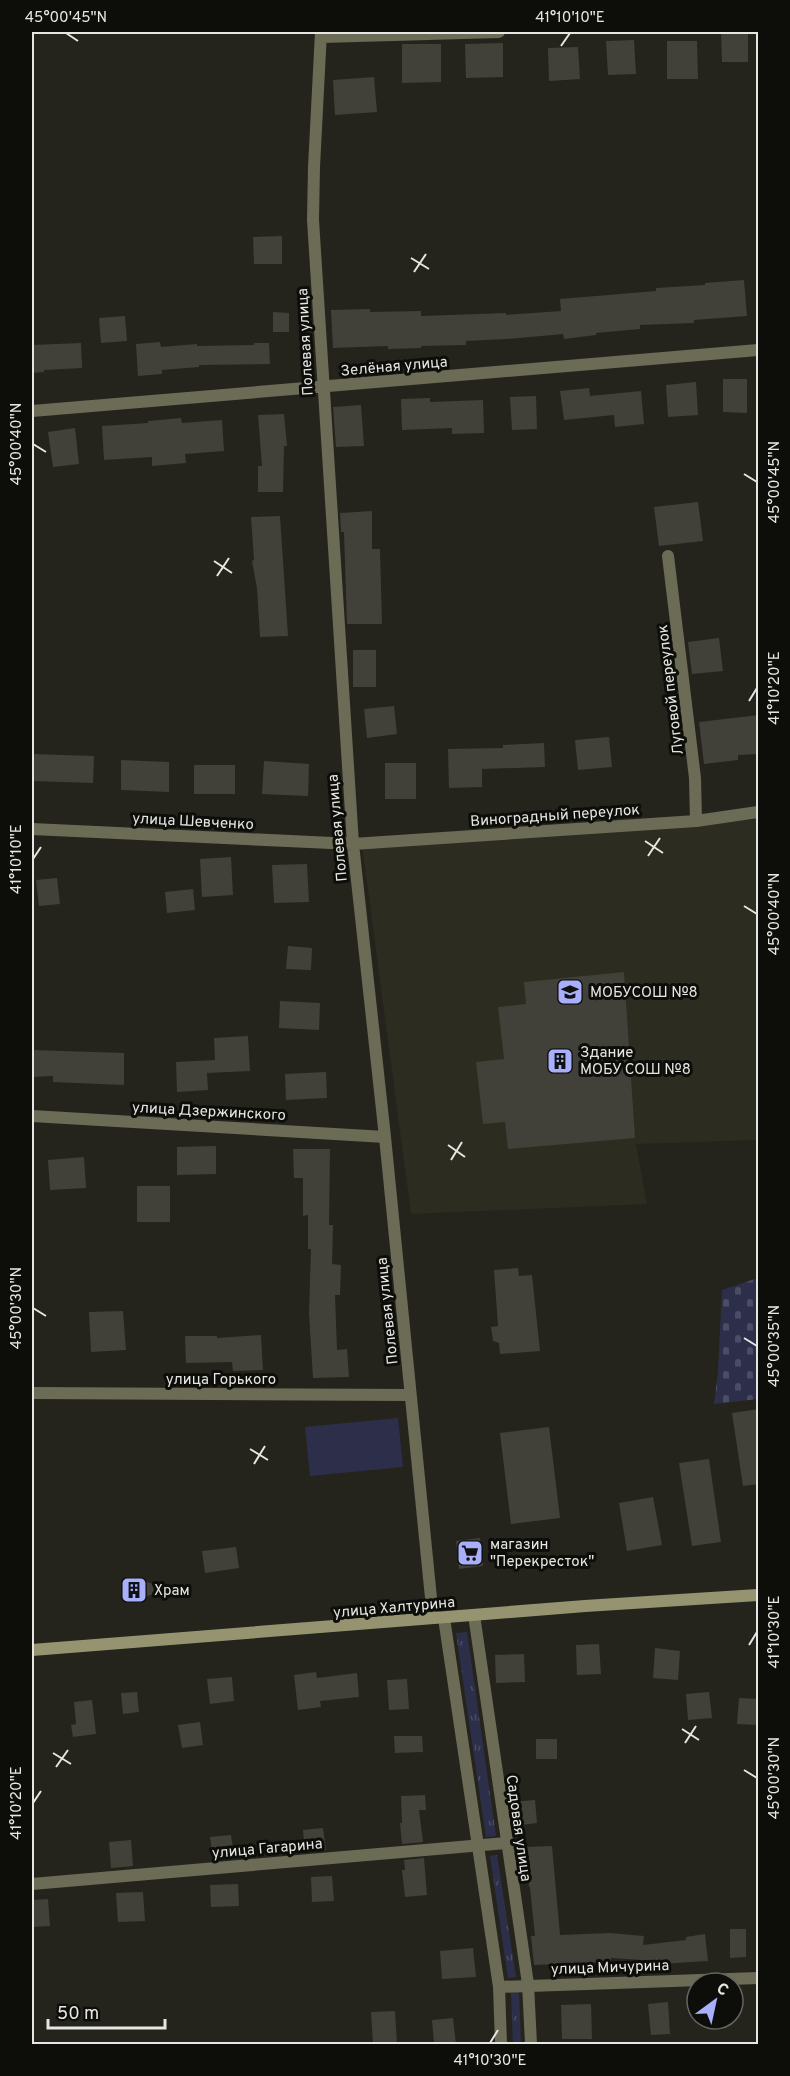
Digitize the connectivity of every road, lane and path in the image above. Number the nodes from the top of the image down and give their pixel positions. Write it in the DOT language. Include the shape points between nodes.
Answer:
graph roads {
  1 [pos="499,32"];
  2 [pos="322,34"];
  3 [pos="759,350"];
  4 [pos="322,387"];
  5 [pos="32,411"];
  6 [pos="668,556"];
  7 [pos="759,812"];
  8 [pos="696,821"];
  9 [pos="32,829"];
  10 [pos="352,844"];
  11 [pos="32,1116"];
  12 [pos="385,1137"];
  13 [pos="32,1393"];
  14 [pos="410,1395"];
  15 [pos="759,1595"];
  16 [pos="474,1615"];
  17 [pos="439,1618"];
  18 [pos="32,1650"];
  19 [pos="506,1843"];
  20 [pos="477,1845"];
  21 [pos="32,1884"];
  22 [pos="759,1978"];
  23 [pos="528,1984"];
  24 [pos="499,1987"];
  25 [pos="501,2044"];
  26 [pos="531,2044"];
  1 -- 2 [label="street"];
  2 -- 4 [label="street, Полевая улица" via="313,220"];
  3 -- 4 [label="street, Зелёная улица"];
  4 -- 5 [label="street, Зелёная улица"];
  4 -- 10 [label="street, Полевая улица"];
  6 -- 8 [label="street, Луговой переулок" via="695,778"];
  7 -- 8 [label="street, Виноградный переулок"];
  8 -- 10 [label="street, Виноградный переулок"];
  9 -- 10 [label="street, улица Шевченко"];
  10 -- 12 [label="street, Полевая улица"];
  11 -- 12 [label="street, улица Дзержинского"];
  12 -- 14 [label="street, Полевая улица"];
  13 -- 14 [label="street, улица Горького"];
  14 -- 17 [label="street, Полевая улица"];
  15 -- 16 [label="main road, улица Халтурина"];
  16 -- 17 [label="main road, улица Халтурина"];
  16 -- 19 [label="street, Садовая улица"];
  17 -- 18 [label="main road, улица Халтурина"];
  17 -- 20 [label="street, Полевая улица"];
  19 -- 20 [label="street, улица Гагарина"];
  19 -- 23 [label="street, Садовая улица"];
  20 -- 21 [label="street, улица Гагарина"];
  20 -- 24 [label="street, Полевая улица"];
  22 -- 23 [label="street, улица Мичурина"];
  23 -- 24 [label="street, улица Мичурина"];
  23 -- 26 [label="street, Садовая улица"];
  24 -- 25 [label="street, Полевая улица"];
}
